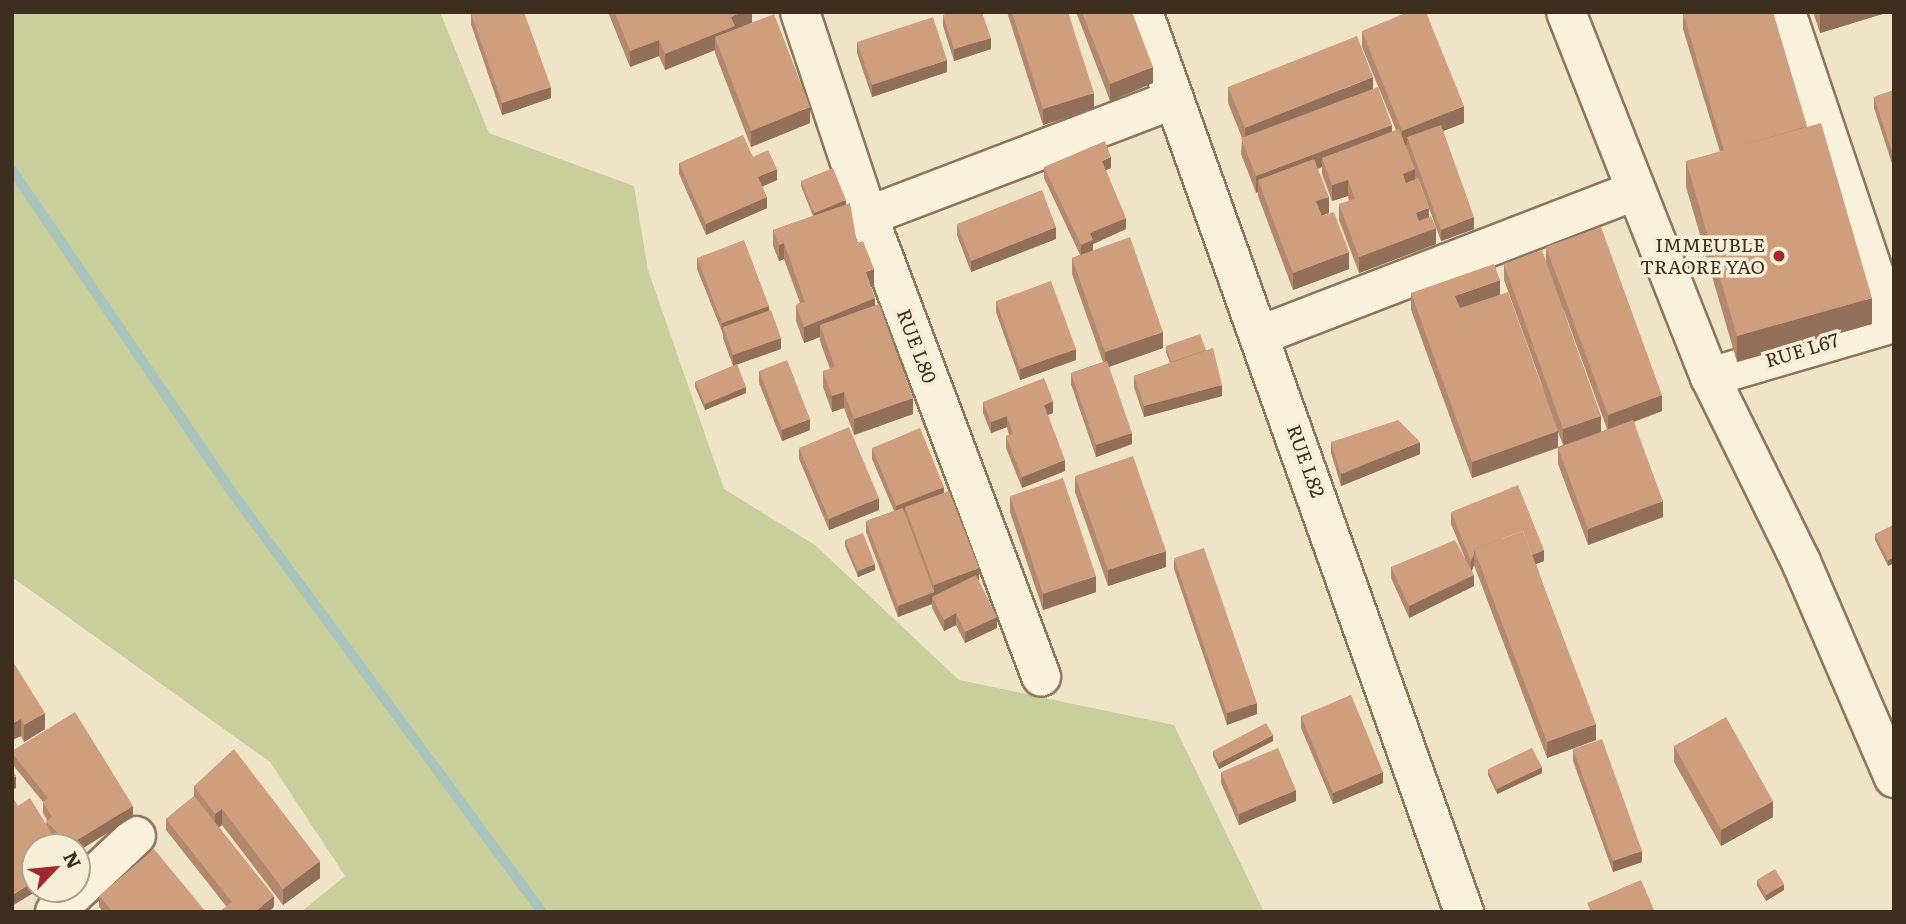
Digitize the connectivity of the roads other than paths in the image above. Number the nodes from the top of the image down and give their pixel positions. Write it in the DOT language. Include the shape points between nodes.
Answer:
graph roads {
  1 [pos="800,12"];
  2 [pos="1143,12"];
  3 [pos="1566,12"];
  4 [pos="1786,12"];
  5 [pos="1171,100"];
  6 [pos="1634,191"];
  7 [pos="868,216"];
  8 [pos="1892,323"];
  9 [pos="1261,335"];
  10 [pos="1710,377"];
  11 [pos="1041,677"];
  12 [pos="1885,734"];
  13 [pos="1894,778"];
  14 [pos="136,836"];
  15 [pos="55,912"];
  16 [pos="1464,912"];
  1 -- 7 [label="street, RUE L80"];
  2 -- 5 [label="street, RUE L82"];
  3 -- 6 [label="street"];
  4 -- 8 [label="street"];
  5 -- 7 [label="street"];
  5 -- 9 [label="street, RUE L82"];
  6 -- 9 [label="street"];
  6 -- 10 [label="street"];
  7 -- 11 [label="street, RUE L80"];
  8 -- 10 [label="street, RUE L67"];
  9 -- 16 [label="street, RUE L82"];
  10 -- 12 [label="street"];
  12 -- 13 [label="street"];
  14 -- 15 [label="street"];
}
